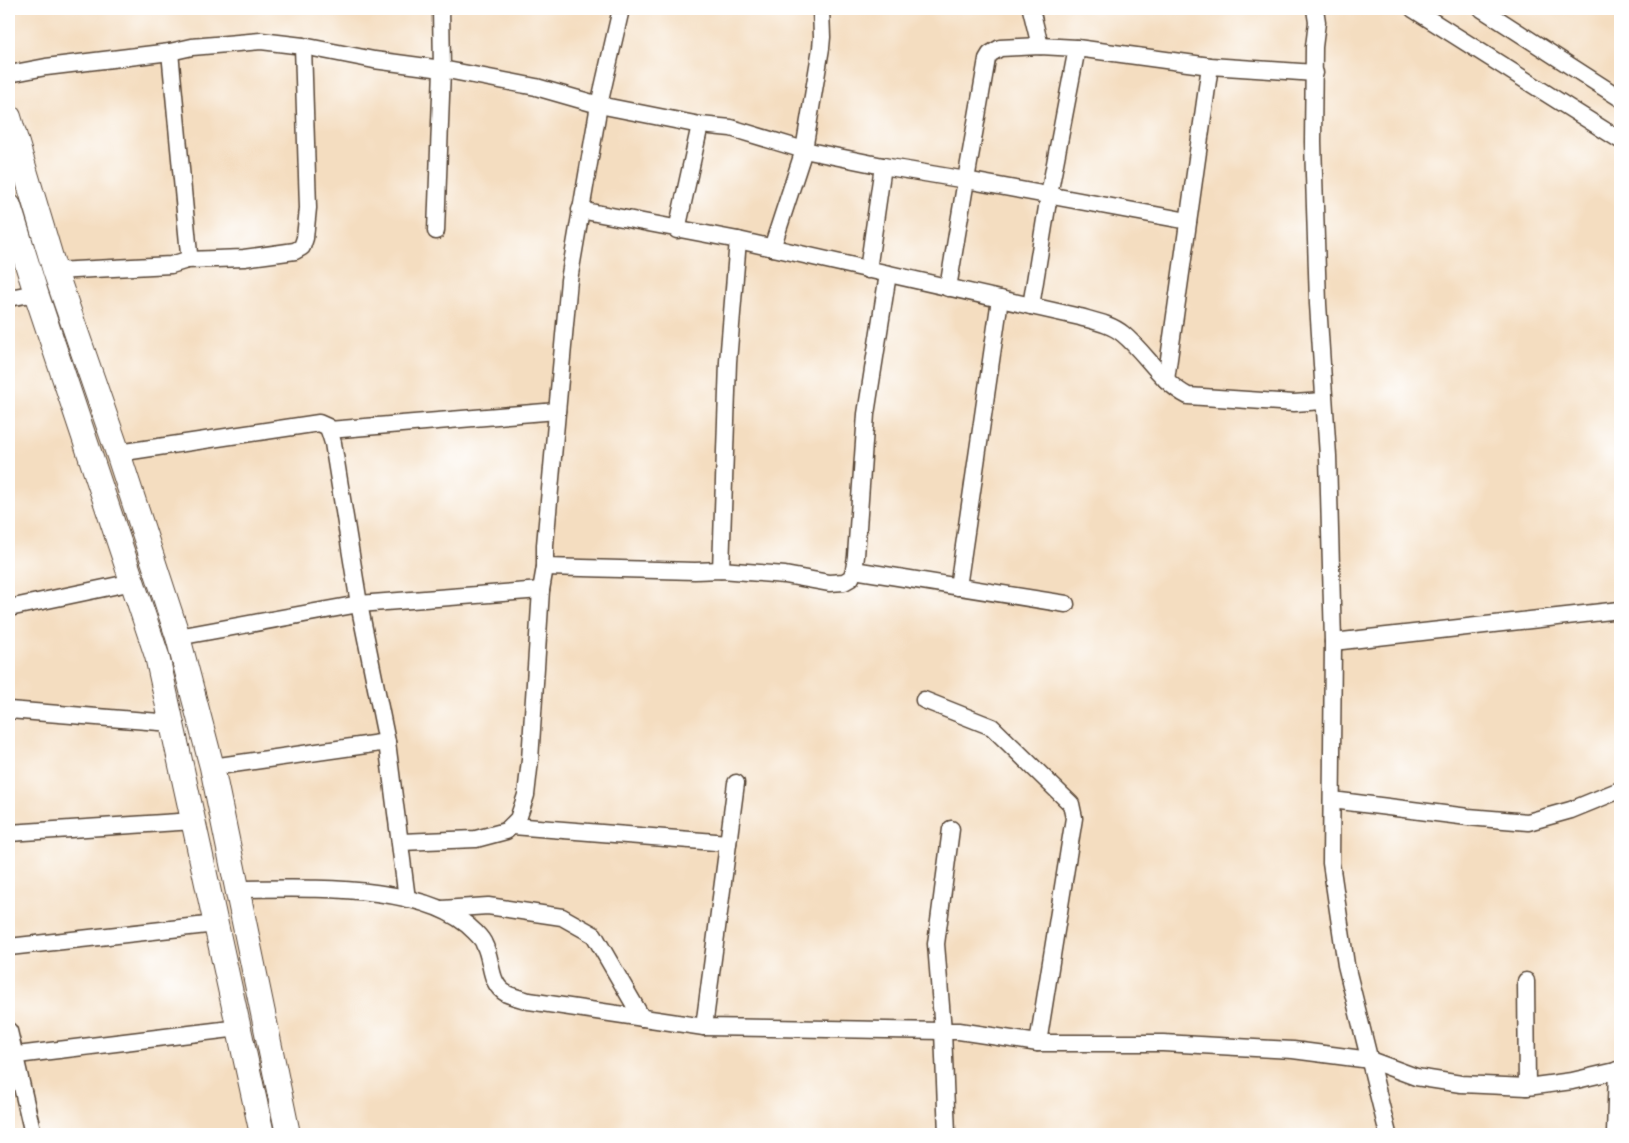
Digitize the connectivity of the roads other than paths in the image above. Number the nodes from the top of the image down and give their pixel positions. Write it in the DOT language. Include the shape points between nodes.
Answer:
graph roads {
  1 [pos="441,9"];
  2 [pos="621,9"];
  3 [pos="821,9"];
  4 [pos="1031,9"];
  5 [pos="1315,9"];
  6 [pos="1413,9"];
  7 [pos="1482,9"];
  8 [pos="302,46"];
  9 [pos="1040,46"];
  10 [pos="1078,48"];
  11 [pos="170,52"];
  12 [pos="1210,66"];
  13 [pos="442,69"];
  14 [pos="1315,72"];
  15 [pos="9,74"];
  16 [pos="1620,98"];
  17 [pos="599,105"];
  18 [pos="9,117"];
  19 [pos="700,125"];
  20 [pos="1620,140"];
  21 [pos="804,150"];
  22 [pos="883,166"];
  23 [pos="966,180"];
  24 [pos="1049,196"];
  25 [pos="9,206"];
  26 [pos="580,210"];
  27 [pos="1188,221"];
  28 [pos="677,230"];
  29 [pos="436,231"];
  30 [pos="738,240"];
  31 [pos="772,248"];
  32 [pos="187,260"];
  33 [pos="868,270"];
  34 [pos="55,271"];
  35 [pos="888,274"];
  36 [pos="948,288"];
  37 [pos="36,293"];
  38 [pos="9,298"];
  39 [pos="1000,299"];
  40 [pos="1032,306"];
  41 [pos="1166,380"];
  42 [pos="1323,401"];
  43 [pos="557,411"];
  44 [pos="329,430"];
  45 [pos="118,453"];
  46 [pos="545,567"];
  47 [pos="721,570"];
  48 [pos="854,570"];
  49 [pos="133,582"];
  50 [pos="958,587"];
  51 [pos="541,590"];
  52 [pos="358,604"];
  53 [pos="1066,604"];
  54 [pos="9,608"];
  55 [pos="1620,610"];
  56 [pos="178,637"];
  57 [pos="1333,642"];
  58 [pos="924,700"];
  59 [pos="9,710"];
  60 [pos="172,723"];
  61 [pos="387,742"];
  62 [pos="212,767"];
  63 [pos="736,782"];
  64 [pos="1620,790"];
  65 [pos="1332,800"];
  66 [pos="194,821"];
  67 [pos="513,826"];
  68 [pos="950,829"];
  69 [pos="9,834"];
  70 [pos="401,842"];
  71 [pos="728,843"];
  72 [pos="236,888"];
  73 [pos="408,899"];
  74 [pos="442,909"];
  75 [pos="216,924"];
  76 [pos="9,947"];
  77 [pos="1526,981"];
  78 [pos="642,1018"];
  79 [pos="704,1027"];
  80 [pos="239,1028"];
  81 [pos="942,1030"];
  82 [pos="9,1031"];
  83 [pos="1038,1043"];
  84 [pos="11,1056"];
  85 [pos="1370,1060"];
  86 [pos="1619,1070"];
  87 [pos="1527,1087"];
  88 [pos="32,1134"];
  89 [pos="262,1134"];
  90 [pos="288,1134"];
  91 [pos="947,1134"];
  92 [pos="1388,1134"];
  93 [pos="1615,1134"];
  1 -- 13 [label="street"];
  2 -- 17 [label="street"];
  3 -- 21 [label="street" via="821,48"];
  4 -- 9 [label="street"];
  5 -- 14 [label="street"];
  6 -- 20 [label="street"];
  7 -- 16 [label="street"];
  8 -- 11 [label="street" via="249,41"];
  8 -- 13 [label="street"];
  8 -- 32 [label="street" via="308,208 302,247 295,251 244,258"];
  9 -- 10 [label="street"];
  9 -- 23 [label="street" via="1000,48 987,59"];
  10 -- 12 [label="street"];
  10 -- 24 [label="street"];
  11 -- 15 [label="street"];
  11 -- 32 [label="street"];
  12 -- 14 [label="street"];
  12 -- 27 [label="street"];
  13 -- 17 [label="street"];
  13 -- 29 [label="street"];
  14 -- 42 [label="street" via="1313,142"];
  17 -- 19 [label="street"];
  17 -- 26 [label="street"];
  18 -- 34 [label="highway"];
  19 -- 21 [label="street" via="732,128"];
  19 -- 28 [label="street"];
  21 -- 22 [label="street"];
  21 -- 31 [label="street"];
  22 -- 23 [label="street"];
  22 -- 33 [label="street"];
  23 -- 24 [label="street"];
  23 -- 36 [label="street"];
  24 -- 27 [label="street"];
  24 -- 40 [label="street"];
  25 -- 37 [label="highway"];
  26 -- 28 [label="street"];
  26 -- 43 [label="street" via="569,280"];
  27 -- 41 [label="street"];
  28 -- 30 [label="street"];
  30 -- 31 [label="street"];
  30 -- 47 [label="street" via="728,362"];
  31 -- 33 [label="street"];
  32 -- 34 [label="street" via="171,265"];
  33 -- 35 [label="street"];
  34 -- 45 [label="highway"];
  35 -- 36 [label="street"];
  35 -- 48 [label="street" via="866,414"];
  36 -- 39 [label="street"];
  37 -- 38 [label="street"];
  37 -- 49 [label="highway"];
  39 -- 40 [label="street"];
  39 -- 50 [label="street"];
  40 -- 41 [label="street" via="1116,329"];
  41 -- 42 [label="street" via="1178,391 1199,398 1294,403"];
  42 -- 57 [label="street" via="1328,456"];
  43 -- 44 [label="street"];
  43 -- 46 [label="street"];
  44 -- 45 [label="street" via="325,424 319,423"];
  44 -- 52 [label="street"];
  45 -- 56 [label="highway"];
  46 -- 47 [label="street"];
  46 -- 51 [label="street"];
  47 -- 48 [label="street" via="785,575 829,583 844,582 851,578"];
  48 -- 50 [label="street"];
  49 -- 54 [label="street"];
  49 -- 60 [label="highway" via="157,656"];
  50 -- 53 [label="street"];
  51 -- 52 [label="street"];
  51 -- 67 [label="street" via="526,795"];
  52 -- 56 [label="street"];
  52 -- 61 [label="street"];
  55 -- 57 [label="street"];
  56 -- 62 [label="highway"];
  57 -- 65 [label="street"];
  58 -- 83 [label="street" via="992,727 1071,804 1074,818"];
  59 -- 60 [label="street"];
  60 -- 66 [label="highway"];
  61 -- 62 [label="street"];
  61 -- 70 [label="street"];
  62 -- 72 [label="highway"];
  63 -- 71 [label="street"];
  64 -- 65 [label="street" via="1571,810 1528,822 1468,818"];
  65 -- 85 [label="street" via="1331,863 1346,965"];
  66 -- 69 [label="street"];
  66 -- 75 [label="highway"];
  67 -- 70 [label="street" via="506,832 476,839"];
  67 -- 71 [label="street"];
  68 -- 81 [label="street" via="936,944"];
  70 -- 73 [label="street"];
  71 -- 79 [label="street"];
  72 -- 73 [label="street" via="333,889"];
  72 -- 90 [label="highway"];
  73 -- 74 [label="street"];
  74 -- 78 [label="street" via="475,931 484,943 492,977 506,994 529,1001"];
  74 -- 78 [label="street" via="488,906 562,917 594,935"];
  75 -- 76 [label="street"];
  75 -- 80 [label="highway"];
  77 -- 87 [label="street"];
  78 -- 79 [label="street"];
  79 -- 81 [label="street"];
  80 -- 84 [label="street"];
  80 -- 89 [label="highway"];
  81 -- 83 [label="street"];
  81 -- 91 [label="street"];
  82 -- 84 [label="street"];
  83 -- 85 [label="street" via="1163,1043 1274,1049"];
  84 -- 88 [label="street"];
  85 -- 87 [label="street" via="1416,1077 1461,1084"];
  85 -- 92 [label="street"];
  86 -- 87 [label="street" via="1572,1082"];
  86 -- 93 [label="street"];
}
